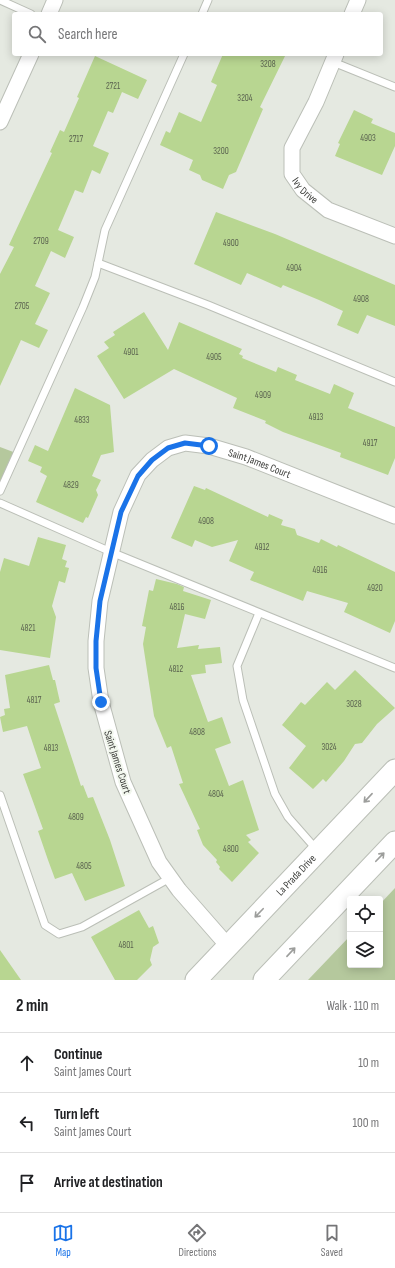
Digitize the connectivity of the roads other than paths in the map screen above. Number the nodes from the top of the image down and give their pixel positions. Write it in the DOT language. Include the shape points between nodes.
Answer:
graph roads {
  1 [pos="0,0"];
  2 [pos="55,0"];
  3 [pos="208,0"];
  4 [pos="358,0"];
  5 [pos="27,12"];
  6 [pos="50,12"];
  7 [pos="203,12"];
  8 [pos="353,12"];
  9 [pos="30,56"];
  10 [pos="183,56"];
  11 [pos="334,58"];
  12 [pos="395,87"];
  13 [pos="0,122"];
  14 [pos="395,236"];
  15 [pos="98,263"];
  16 [pos="395,382"];
  17 [pos="0,491"];
  18 [pos="0,503"];
  19 [pos="395,516"];
  20 [pos="111,552"];
  21 [pos="259,613"];
  22 [pos="395,668"];
  23 [pos="395,770"];
  24 [pos="0,795"];
  25 [pos="395,842"];
  26 [pos="318,852"];
  27 [pos="170,878"];
  28 [pos="228,946"];
  29 [pos="196,980"];
  30 [pos="264,980"];
  1 -- 5 [label="lane"];
  2 -- 6 [label="street"];
  3 -- 7 [label="lane"];
  4 -- 8 [label="street"];
  9 -- 13 [label="street"];
  10 -- 15 [label="lane" via="105,230"];
  11 -- 12 [label="lane"];
  11 -- 14 [label="street, Ivy Drive" via="316,102 292,148 292,174 303,190 328,210"];
  15 -- 16 [label="lane"];
  15 -- 17 [label="lane" via="83,307"];
  18 -- 20 [label="lane"];
  19 -- 20 [label="street, Saint James Court" via="246,457 209,446 185,443 168,448 152,460 138,476 121,512"];
  20 -- 21 [label="lane"];
  20 -- 27 [label="street, Saint James Court" via="100,601 96,641 96,668 101,702 123,782 159,862"];
  21 -- 22 [label="lane"];
  21 -- 26 [label="lane" via="237,666 243,700 275,794 288,817"];
  23 -- 26 [label="main road, La Prada Drive, one-way"];
  24 -- 27 [label="lane" via="45,925 60,934 82,927"];
  30 -- 25 [label="main road, one-way"];
  26 -- 28 [label="main road, La Prada Drive, one-way"];
  27 -- 28 [label="street, Saint James Court"];
  28 -- 29 [label="main road, La Prada Drive"];
}
